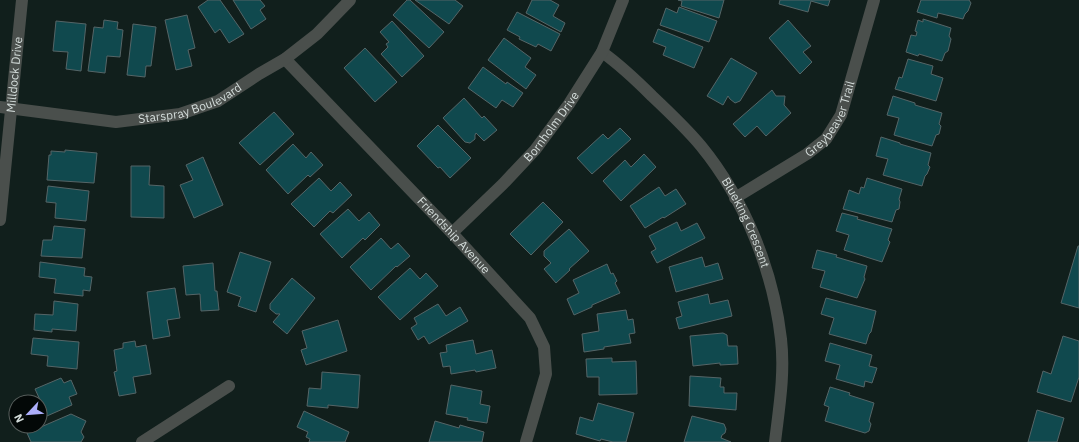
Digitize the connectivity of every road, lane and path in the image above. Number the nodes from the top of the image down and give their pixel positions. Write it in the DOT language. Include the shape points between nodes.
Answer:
graph roads {
  1 [pos="22,0"];
  2 [pos="350,0"];
  3 [pos="623,0"];
  4 [pos="874,0"];
  5 [pos="602,52"];
  6 [pos="285,60"];
  7 [pos="6,108"];
  8 [pos="735,198"];
  9 [pos="0,220"];
  10 [pos="452,233"];
  11 [pos="229,386"];
  12 [pos="142,442"];
  13 [pos="526,442"];
  14 [pos="775,442"];
  1 -- 7 [label="street, Milldock Drive"];
  2 -- 6 [label="street, Starspray Boulevard" via="317,34"];
  3 -- 5 [label="street, Bornholm Drive"];
  4 -- 8 [label="street, Greybeaver Trail" via="841,115 826,139 807,154"];
  5 -- 8 [label="street, Blueking Crescent" via="622,67 682,124 701,146"];
  5 -- 10 [label="street, Bornholm Drive" via="569,104 535,150"];
  6 -- 7 [label="street, Starspray Boulevard" via="218,101 180,114 116,122"];
  6 -- 10 [label="street, Friendship Avenue"];
  7 -- 9 [label="street, Milldock Drive"];
  8 -- 14 [label="street, Blueking Crescent" via="752,230 762,257 777,312 781,340 782,385"];
  10 -- 13 [label="street, Friendship Avenue" via="530,318 544,347 546,374"];
  11 -- 12 [label="street"];
}
